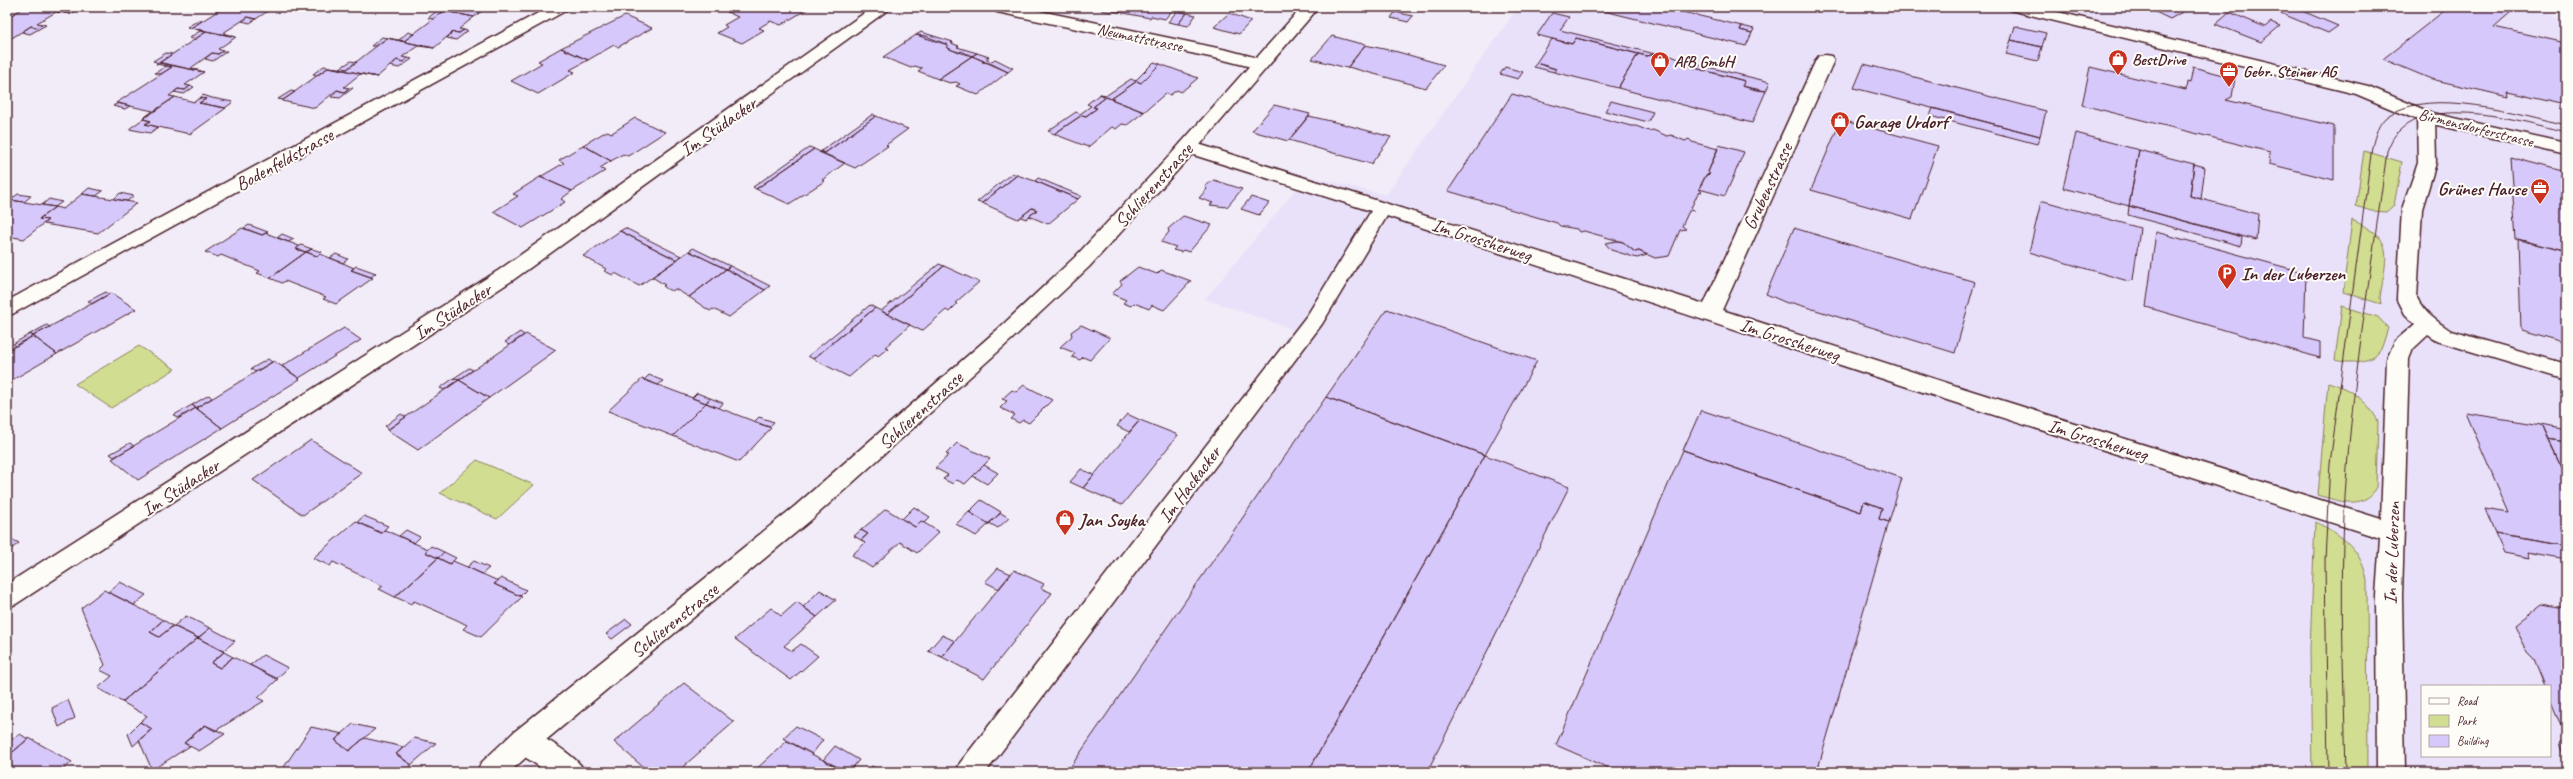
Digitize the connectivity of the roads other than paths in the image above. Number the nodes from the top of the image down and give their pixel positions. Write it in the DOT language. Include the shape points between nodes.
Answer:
graph roads {
  1 [pos="561,7"];
  2 [pos="884,7"];
  3 [pos="998,7"];
  4 [pos="1311,7"];
  5 [pos="2016,7"];
  6 [pos="1825,60"];
  7 [pos="1259,64"];
  8 [pos="2426,117"];
  9 [pos="1188,147"];
  10 [pos="2566,149"];
  11 [pos="1382,208"];
  12 [pos="7,310"];
  13 [pos="1710,312"];
  14 [pos="2428,325"];
  15 [pos="2566,372"];
  16 [pos="2392,532"];
  17 [pos="7,597"];
  18 [pos="524,741"];
  19 [pos="491,772"];
  20 [pos="571,772"];
  21 [pos="970,772"];
  22 [pos="2391,772"];
  1 -- 12 [label="street, Bodenfeldstrasse"];
  2 -- 17 [label="street, Im Stüdacker" via="506,275"];
  3 -- 7 [label="street, Neumattstrasse"];
  4 -- 7 [label="street, Schlierenstrasse"];
  5 -- 8 [label="street, Birmensdorferstrasse" via="2356,88"];
  6 -- 13 [label="street, Grubenstrasse"];
  7 -- 9 [label="street, Schlierenstrasse"];
  8 -- 10 [label="street, Birmensdorferstrasse"];
  8 -- 14 [label="street" via="2427,163 2412,209 2407,298 2412,309"];
  9 -- 11 [label="street, Im Grossherweg"];
  9 -- 18 [label="street, Schlierenstrasse" via="1082,262 909,421 803,513"];
  11 -- 13 [label="street, Im Grossherweg"];
  11 -- 21 [label="street, Im Hackacker" via="1315,319"];
  13 -- 16 [label="street, Im Grossherweg" via="1962,396"];
  14 -- 15 [label="street" via="2444,336"];
  14 -- 16 [label="street, In der Luberzen" via="2407,342 2398,359"];
  16 -- 22 [label="street, In der Luberzen" via="2389,596"];
  18 -- 19 [label="street, Schlierenstrasse"];
  18 -- 20 [label="street"];
}
